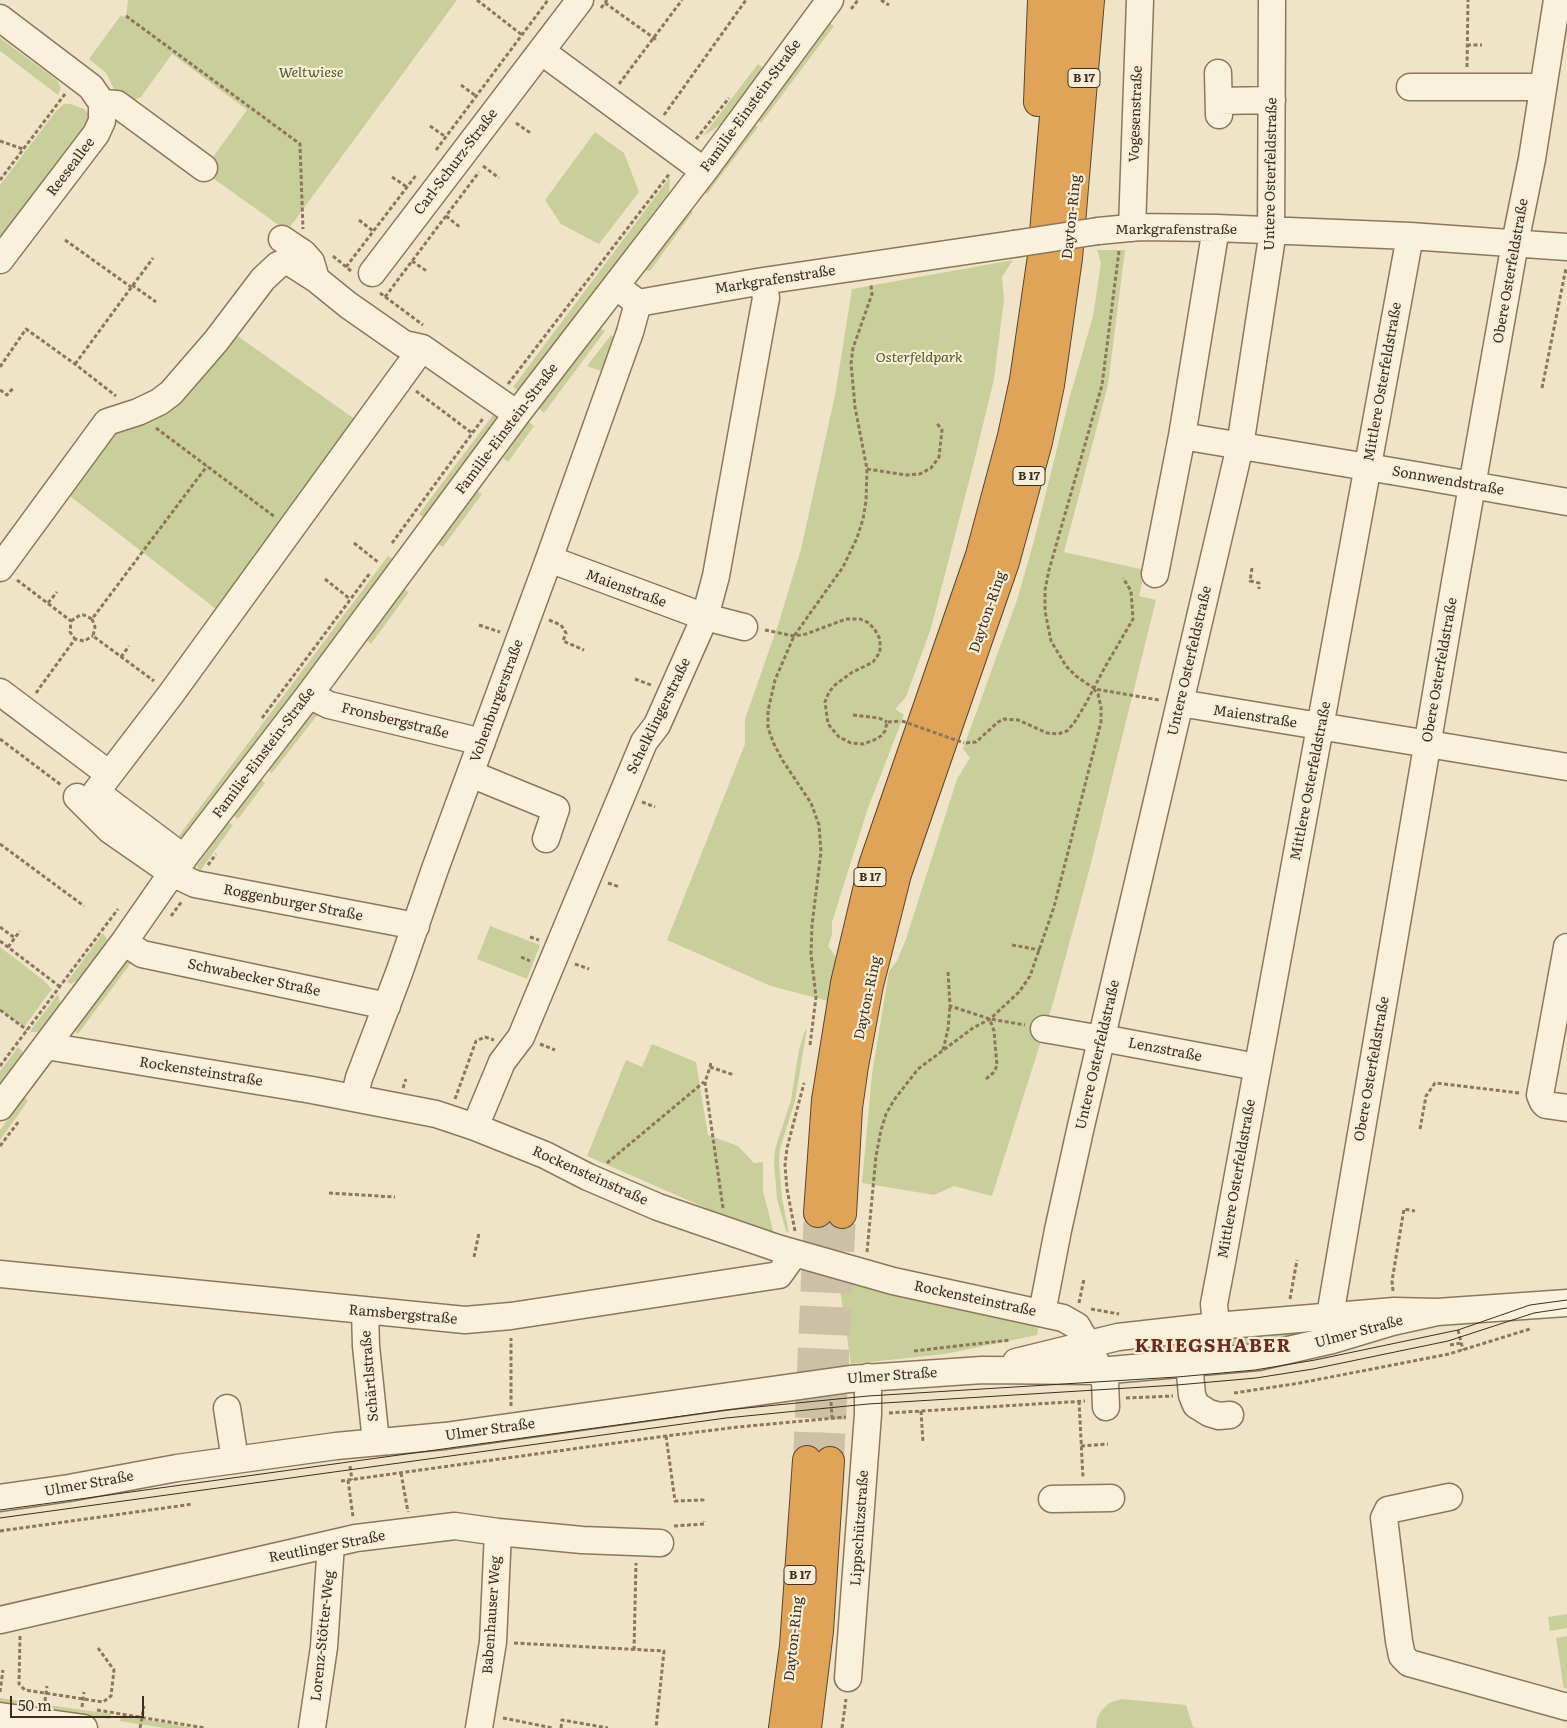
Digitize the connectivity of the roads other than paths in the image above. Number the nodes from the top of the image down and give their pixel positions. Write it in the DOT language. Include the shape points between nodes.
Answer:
graph roads {
  1 [pos="580,0"];
  2 [pos="830,0"];
  3 [pos="1042,0"];
  4 [pos="1064,0"];
  5 [pos="1090,0"];
  6 [pos="1105,0"];
  7 [pos="1140,0"];
  8 [pos="1272,0"];
  9 [pos="1556,0"];
  10 [pos="0,18"];
  11 [pos="532,43"];
  12 [pos="1218,73"];
  13 [pos="1410,87"];
  14 [pos="1542,87"];
  15 [pos="1272,100"];
  16 [pos="102,103"];
  17 [pos="1078,156"];
  18 [pos="204,168"];
  19 [pos="704,171"];
  20 [pos="1216,228"];
  21 [pos="1117,229"];
  22 [pos="1272,230"];
  23 [pos="293,235"];
  24 [pos="1410,236"];
  25 [pos="1515,243"];
  26 [pos="1567,247"];
  27 [pos="1042,256"];
  28 [pos="0,260"];
  29 [pos="367,279"];
  30 [pos="316,280"];
  31 [pos="763,281"];
  32 [pos="616,288"];
  33 [pos="638,303"];
  34 [pos="423,337"];
  35 [pos="507,407"];
  36 [pos="1182,436"];
  37 [pos="1240,446"];
  38 [pos="1368,467"];
  39 [pos="1473,485"];
  40 [pos="1567,502"];
  41 [pos="548,559"];
  42 [pos="0,568"];
  43 [pos="1154,574"];
  44 [pos="705,617"];
  45 [pos="744,627"];
  46 [pos="0,692"];
  47 [pos="309,696"];
  48 [pos="1180,704"];
  49 [pos="1321,728"];
  50 [pos="482,742"];
  51 [pos="1428,744"];
  52 [pos="1567,767"];
  53 [pos="110,774"];
  54 [pos="471,774"];
  55 [pos="77,797"];
  56 [pos="546,839"];
  57 [pos="178,866"];
  58 [pos="416,926"];
  59 [pos="124,942"];
  60 [pos="1567,946"];
  61 [pos="387,1006"];
  62 [pos="1044,1029"];
  63 [pos="36,1038"];
  64 [pos="1102,1038"];
  65 [pos="1257,1067"];
  66 [pos="354,1098"];
  67 [pos="0,1106"];
  68 [pos="1567,1108"];
  69 [pos="475,1127"];
  70 [pos="794,1254"];
  71 [pos="0,1274"];
  72 [pos="1567,1303"];
  73 [pos="365,1311"];
  74 [pos="1437,1312"];
  75 [pos="1042,1313"];
  76 [pos="1216,1326"];
  77 [pos="1331,1328"];
  78 [pos="1087,1344"];
  79 [pos="1189,1363"];
  80 [pos="982,1370"];
  81 [pos="1099,1371"];
  82 [pos="868,1377"];
  83 [pos="1106,1407"];
  84 [pos="227,1408"];
  85 [pos="1230,1415"];
  86 [pos="376,1442"];
  87 [pos="235,1460"];
  88 [pos="0,1498"];
  89 [pos="1111,1498"];
  90 [pos="1450,1498"];
  91 [pos="1052,1499"];
  92 [pos="498,1532"];
  93 [pos="657,1539"];
  94 [pos="344,1541"];
  95 [pos="10,1618"];
  96 [pos="848,1678"];
  97 [pos="1567,1707"];
  98 [pos="0,1716"];
  99 [pos="83,1718"];
  100 [pos="481,1721"];
  101 [pos="312,1728"];
  102 [pos="783,1728"];
  103 [pos="807,1728"];
  1 -- 11 [label="street, Carl-Schurz-Straße"];
  2 -- 19 [label="street, Familie-Einstein-Straße"];
  3 -- 27 [label="highway" via="1037,115"];
  4 -- 27 [label="highway, Dayton-Ring / B 17"];
  5 -- 17 [label="highway, Dayton-Ring / B 17"];
  6 -- 17 [label="highway"];
  7 -- 21 [label="street, Vogesenstraße"];
  8 -- 15 [label="street, Untere Osterfeldstraße"];
  9 -- 14 [label="street, Obere Osterfeldstraße"];
  10 -- 16 [label="street" via="90,87"];
  11 -- 19 [label="street"];
  11 -- 29 [label="street, Carl-Schurz-Straße"];
  12 -- 15 [label="street" via="1219,108"];
  13 -- 14 [label="street"];
  14 -- 25 [label="street, Obere Osterfeldstraße"];
  15 -- 22 [label="street, Untere Osterfeldstraße"];
  16 -- 18 [label="street" via="117,104"];
  16 -- 28 [label="street, Reeseallee" via="102,121 96,134"];
  17 -- 27 [label="highway, Dayton-Ring / B 17" via="1060,323 1033,461 1005,562 897,874 869,985 830,1213 826,1100 845,983 873,865 960,618 995,501 1024,380"];
  19 -- 32 [label="street, Familie-Einstein-Straße"];
  20 -- 21 [label="street, Markgrafenstraße"];
  20 -- 22 [label="street, Markgrafenstraße"];
  20 -- 36 [label="street"];
  21 -- 31 [label="street, Markgrafenstraße, bridge"];
  22 -- 24 [label="street, Markgrafenstraße"];
  22 -- 37 [label="street, Untere Osterfeldstraße"];
  23 -- 30 [label="street" via="311,262"];
  24 -- 25 [label="street, Markgrafenstraße"];
  24 -- 38 [label="street, Mittlere Osterfeldstraße"];
  25 -- 26 [label="street, Markgrafenstraße"];
  25 -- 39 [label="street, Obere Osterfeldstraße"];
  30 -- 34 [label="street" via="404,344"];
  30 -- 42 [label="street" via="288,261 278,265 171,393 138,412 107,422"];
  31 -- 33 [label="street, Markgrafenstraße"];
  31 -- 44 [label="street, Schelklingerstraße" via="766,298 763,316 716,576"];
  32 -- 33 [label="street"];
  32 -- 35 [label="street, Familie-Einstein-Straße"];
  33 -- 41 [label="street, Vohenburgerstraße"];
  34 -- 35 [label="street"];
  34 -- 53 [label="street" via="399,379"];
  35 -- 47 [label="street, Familie-Einstein-Straße"];
  36 -- 37 [label="street, Sonnwendstraße"];
  36 -- 43 [label="street"];
  37 -- 38 [label="street, Sonnwendstraße"];
  37 -- 48 [label="street, Untere Osterfeldstraße"];
  38 -- 39 [label="street, Sonnwendstraße"];
  38 -- 49 [label="street, Mittlere Osterfeldstraße"];
  39 -- 40 [label="street, Sonnwendstraße"];
  39 -- 51 [label="street, Obere Osterfeldstraße"];
  41 -- 44 [label="street, Maienstraße"];
  41 -- 50 [label="street, Vohenburgerstraße"];
  44 -- 45 [label="street, Maienstraße"];
  44 -- 69 [label="street, Schelklingerstraße" via="660,720 644,742 521,1037 502,1062"];
  46 -- 53 [label="street"];
  47 -- 50 [label="street, Fronsbergstraße" via="330,705"];
  47 -- 57 [label="street, Familie-Einstein-Straße"];
  48 -- 49 [label="street, Maienstraße"];
  48 -- 64 [label="street, Untere Osterfeldstraße"];
  49 -- 51 [label="street, Maienstraße"];
  49 -- 65 [label="street, Mittlere Osterfeldstraße"];
  50 -- 54 [label="street, Vohenburgerstraße"];
  51 -- 52 [label="street, Maienstraße"];
  51 -- 77 [label="street, Obere Osterfeldstraße"];
  53 -- 57 [label="street" via="96,792"];
  54 -- 56 [label="street" via="556,809"];
  54 -- 58 [label="street, Vohenburgerstraße"];
  55 -- 57 [label="street" via="110,830"];
  57 -- 58 [label="street, Roggenburger Straße" via="195,884"];
  57 -- 59 [label="street, Familie-Einstein-Straße"];
  58 -- 61 [label="street, Vohenburgerstraße"];
  59 -- 61 [label="street, Schwabecker Straße" via="142,954"];
  59 -- 63 [label="street, Familie-Einstein-Straße"];
  60 -- 68 [label="street" via="1540,1095 1546,1105"];
  61 -- 66 [label="street, Vohenburgerstraße"];
  62 -- 64 [label="street, Lenzstraße"];
  63 -- 66 [label="street, Rockensteinstraße"];
  63 -- 67 [label="street, Familie-Einstein-Straße"];
  64 -- 65 [label="street, Lenzstraße"];
  64 -- 75 [label="street, Untere Osterfeldstraße"];
  65 -- 76 [label="street, Mittlere Osterfeldstraße" via="1214,1304"];
  66 -- 69 [label="street, Rockensteinstraße"];
  69 -- 70 [label="street, Rockensteinstraße" via="658,1207"];
  70 -- 73 [label="street, Ramsbergstraße" via="782,1280 465,1320"];
  70 -- 75 [label="street, Rockensteinstraße" via="823,1271 865,1274"];
  71 -- 73 [label="street, Ramsbergstraße"];
  72 -- 74 [label="street, Ulmer Straße"];
  73 -- 86 [label="street, Schärtlstraße"];
  74 -- 77 [label="street, Ulmer Straße" via="1392,1322"];
  74 -- 77 [label="street, Ulmer Straße" via="1394,1311"];
  75 -- 78 [label="street, Rockensteinstraße" via="1063,1318 1077,1326"];
  76 -- 77 [label="street, Ulmer Straße"];
  76 -- 78 [label="street, Ulmer Straße" via="1118,1337"];
  77 -- 79 [label="street, Ulmer Straße" via="1258,1357"];
  78 -- 80 [label="street, Ulmer Straße"];
  78 -- 81 [label="street, Rockensteinstraße"];
  79 -- 81 [label="street, Ulmer Straße"];
  79 -- 85 [label="street" via="1196,1405 1219,1416"];
  80 -- 81 [label="street, Ulmer Straße"];
  80 -- 82 [label="street, Ulmer Straße"];
  81 -- 83 [label="street, Rockensteinstraße" via="1105,1382"];
  82 -- 86 [label="street, Ulmer Straße" via="445,1436"];
  82 -- 96 [label="street, Lippschützstraße"];
  84 -- 87 [label="street"];
  86 -- 87 [label="street, Ulmer Straße"];
  87 -- 88 [label="street, Ulmer Straße"];
  89 -- 91 [label="street"];
  90 -- 97 [label="street" via="1388,1510 1384,1518 1402,1656 1409,1663"];
  92 -- 93 [label="street, Reutlinger Straße" via="582,1540"];
  92 -- 94 [label="street, Reutlinger Straße" via="455,1526"];
  92 -- 100 [label="street, Babenhauser Weg" via="493,1642"];
  94 -- 95 [label="street, Reutlinger Straße"];
  94 -- 101 [label="street, Lorenz-Stötter-Weg"];
  98 -- 99 [label="street"];
  102 -- 103 [label="highway, Dayton-Ring / B 17" via="819,1461 818,1631"];
}
